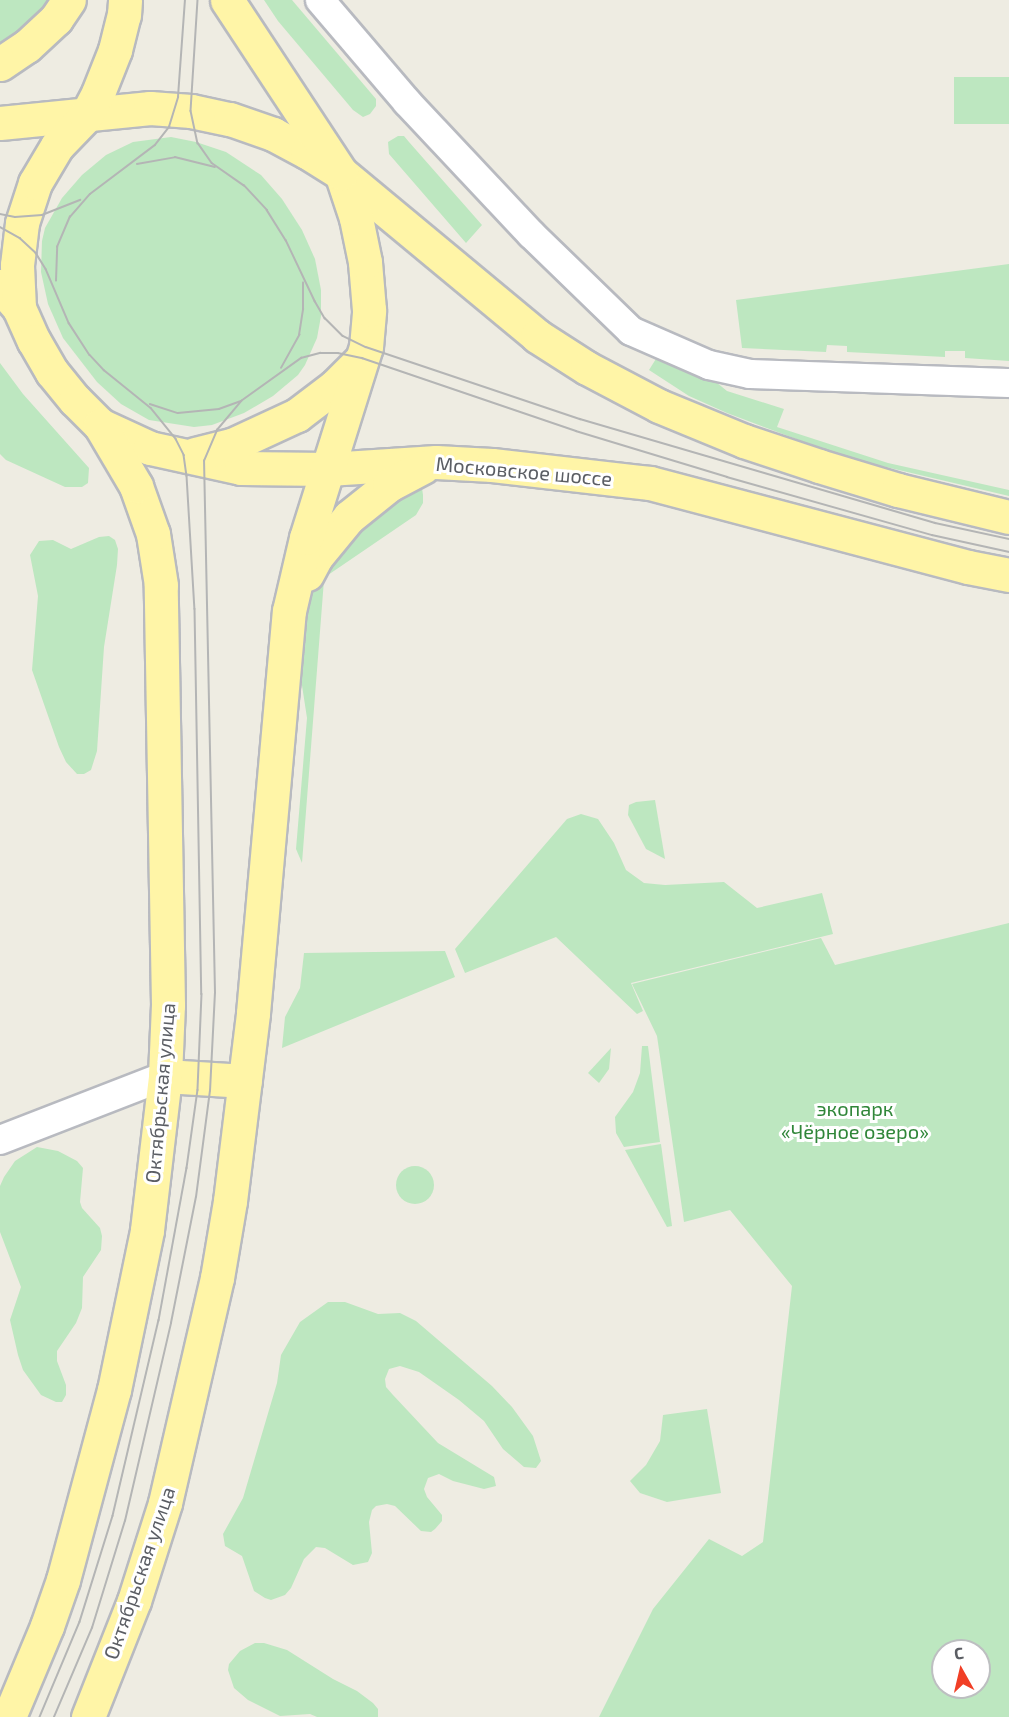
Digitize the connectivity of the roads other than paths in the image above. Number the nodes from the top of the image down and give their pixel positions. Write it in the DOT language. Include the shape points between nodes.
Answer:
graph roads {
  1 [pos="69,0"];
  2 [pos="124,0"];
  3 [pos="227,0"];
  4 [pos="320,0"];
  5 [pos="0,64"];
  6 [pos="86,116"];
  7 [pos="0,123"];
  8 [pos="341,173"];
  9 [pos="6,302"];
  10 [pos="362,358"];
  11 [pos="1009,383"];
  12 [pos="100,425"];
  13 [pos="184,455"];
  14 [pos="436,462"];
  15 [pos="328,469"];
  16 [pos="1009,517"];
  17 [pos="1009,575"];
  18 [pos="289,611"];
  19 [pos="165,1076"];
  20 [pos="245,1082"];
  21 [pos="0,1140"];
  22 [pos="9,1717"];
  23 [pos="88,1717"];
  1 -- 5 [label="main road" via="56,19 27,46"];
  2 -- 6 [label="main road" via="115,50"];
  3 -- 8 [label="main road"];
  4 -- 11 [label="street" via="407,102 531,234 631,331 709,365 750,374"];
  6 -- 7 [label="main road"];
  6 -- 8 [label="main road" via="150,108 230,119 273,134"];
  6 -- 9 [label="main road" via="57,146 35,183 22,223 17,265"];
  8 -- 10 [label="main road, Октябрьская улица" via="365,262 369,310"];
  8 -- 16 [label="main road" via="537,336 659,406 819,466"];
  9 -- 12 [label="main road, Московское шоссе" via="52,372"];
  10 -- 13 [label="main road" via="297,415 232,445"];
  10 -- 15 [label="main road, Октябрьская улица"];
  12 -- 13 [label="main road, Московское шоссе" via="150,448"];
  12 -- 19 [label="main road, Октябрьская улица" via="136,486 153,534 161,585 168,1005"];
  13 -- 15 [label="main road, Московское шоссе" via="242,468"];
  14 -- 15 [label="main road, Московское шоссе"];
  14 -- 17 [label="main road, Московское шоссе" via="650,483"];
  14 -- 18 [label="main road" via="389,484 349,517 316,557"];
  15 -- 18 [label="main road, Октябрьская улица"];
  18 -- 20 [label="main road, Октябрьская улица"];
  19 -- 20 [label="main road"];
  19 -- 21 [label="street"];
  19 -- 22 [label="main road, Октябрьская улица" via="147,1230 114,1390 63,1580"];
  20 -- 23 [label="main road, Октябрьская улица" via="217,1278 165,1503 134,1601"];
}
